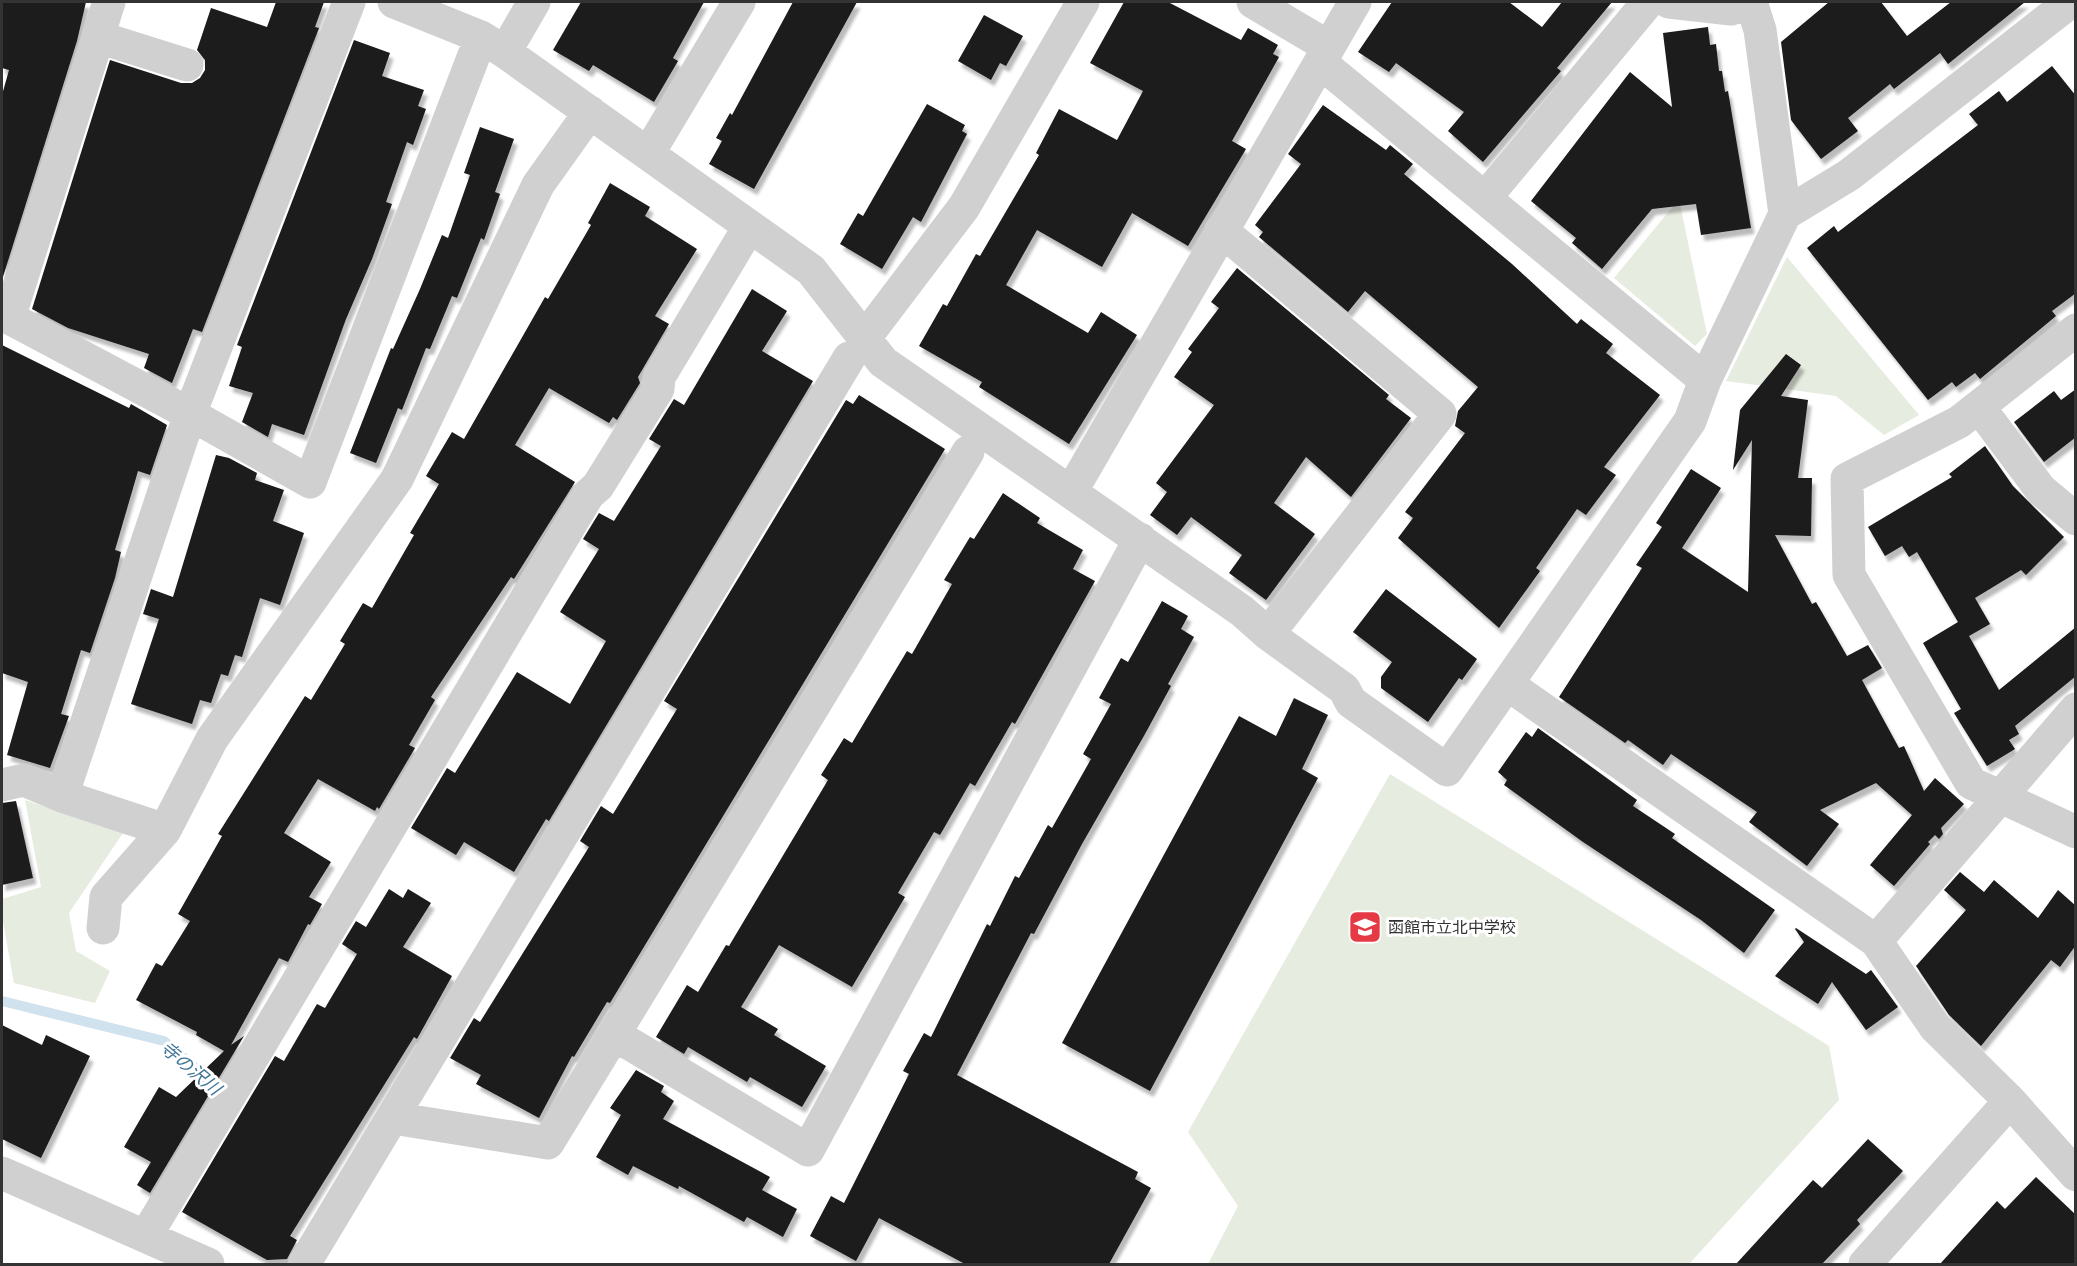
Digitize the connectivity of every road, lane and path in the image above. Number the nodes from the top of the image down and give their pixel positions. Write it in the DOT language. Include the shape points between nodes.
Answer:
graph roads {
  1 [pos="109,2"];
  2 [pos="349,2"];
  3 [pos="394,2"];
  4 [pos="534,2"];
  5 [pos="739,2"];
  6 [pos="1083,2"];
  7 [pos="1252,2"];
  8 [pos="1355,2"];
  9 [pos="1648,2"];
  10 [pos="1669,2"];
  11 [pos="1751,2"];
  12 [pos="2070,2"];
  13 [pos="98,37"];
  14 [pos="493,45"];
  15 [pos="1325,55"];
  16 [pos="187,65"];
  17 [pos="590,112"];
  18 [pos="648,154"];
  19 [pos="1485,198"];
  20 [pos="1785,214"];
  21 [pos="749,227"];
  22 [pos="1221,230"];
  23 [pos="5,316"];
  24 [pos="2076,330"];
  25 [pos="856,349"];
  26 [pos="1705,380"];
  27 [pos="1979,407"];
  28 [pos="190,414"];
  29 [pos="968,452"];
  30 [pos="1071,492"];
  31 [pos="2076,519"];
  32 [pos="1140,539"];
  33 [pos="1268,634"];
  34 [pos="1507,684"];
  35 [pos="2076,709"];
  36 [pos="2,785"];
  37 [pos="62,796"];
  38 [pos="1998,797"];
  39 [pos="165,830"];
  40 [pos="2076,832"];
  41 [pos="103,928"];
  42 [pos="1876,941"];
  43 [pos="615,1035"];
  44 [pos="2010,1101"];
  45 [pos="393,1118"];
  46 [pos="2,1173"];
  47 [pos="2076,1174"];
  48 [pos="146,1236"];
  49 [pos="208,1264"];
  50 [pos="304,1264"];
  51 [pos="1865,1264"];
  1 -- 13 [label="street"];
  2 -- 28 [label="street"];
  3 -- 14 [label="street"];
  4 -- 14 [label="street"];
  5 -- 18 [label="street"];
  6 -- 25 [label="street" via="964,207"];
  7 -- 15 [label="street"];
  8 -- 15 [label="street"];
  9 -- 19 [label="street"];
  10 -- 11 [label="street" via="1731,9"];
  11 -- 20 [label="street" via="1760,30"];
  12 -- 20 [label="street" via="1849,176"];
  13 -- 16 [label="street"];
  13 -- 23 [label="street"];
  14 -- 17 [label="street"];
  14 -- 28 [label="street" via="310,482"];
  15 -- 19 [label="street"];
  15 -- 22 [label="street"];
  17 -- 18 [label="street"];
  17 -- 39 [label="street" via="538,185 397,479 212,739"];
  18 -- 21 [label="street"];
  19 -- 26 [label="street"];
  20 -- 26 [label="street"];
  21 -- 25 [label="street" via="811,270"];
  21 -- 48 [label="street" via="660,377 658,389 598,486 588,495"];
  22 -- 30 [label="street"];
  22 -- 33 [label="street" via="1440,414"];
  23 -- 28 [label="street"];
  24 -- 27 [label="street"];
  25 -- 30 [label="street" via="884,362"];
  25 -- 45 [label="street"];
  26 -- 34 [label="street" via="1690,421"];
  27 -- 31 [label="street" via="2041,490"];
  27 -- 38 [label="street" via="1959,422 1847,479 1849,575 1971,783"];
  28 -- 37 [label="street"];
  29 -- 43 [label="street"];
  30 -- 32 [label="street"];
  32 -- 33 [label="street"];
  32 -- 43 [label="street" via="808,1150"];
  33 -- 34 [label="street" via="1344,688 1351,702 1448,770"];
  34 -- 42 [label="street"];
  35 -- 38 [label="street"];
  36 -- 37 [label="street" via="24,780"];
  37 -- 39 [label="street"];
  38 -- 40 [label="street"];
  38 -- 42 [label="street"];
  39 -- 41 [label="street" via="106,897"];
  42 -- 44 [label="street" via="1935,1027"];
  43 -- 45 [label="street" via="548,1143"];
  44 -- 47 [label="street"];
  44 -- 51 [label="street"];
  45 -- 50 [label="street"];
  46 -- 48 [label="street"];
  48 -- 49 [label="street"];
}
